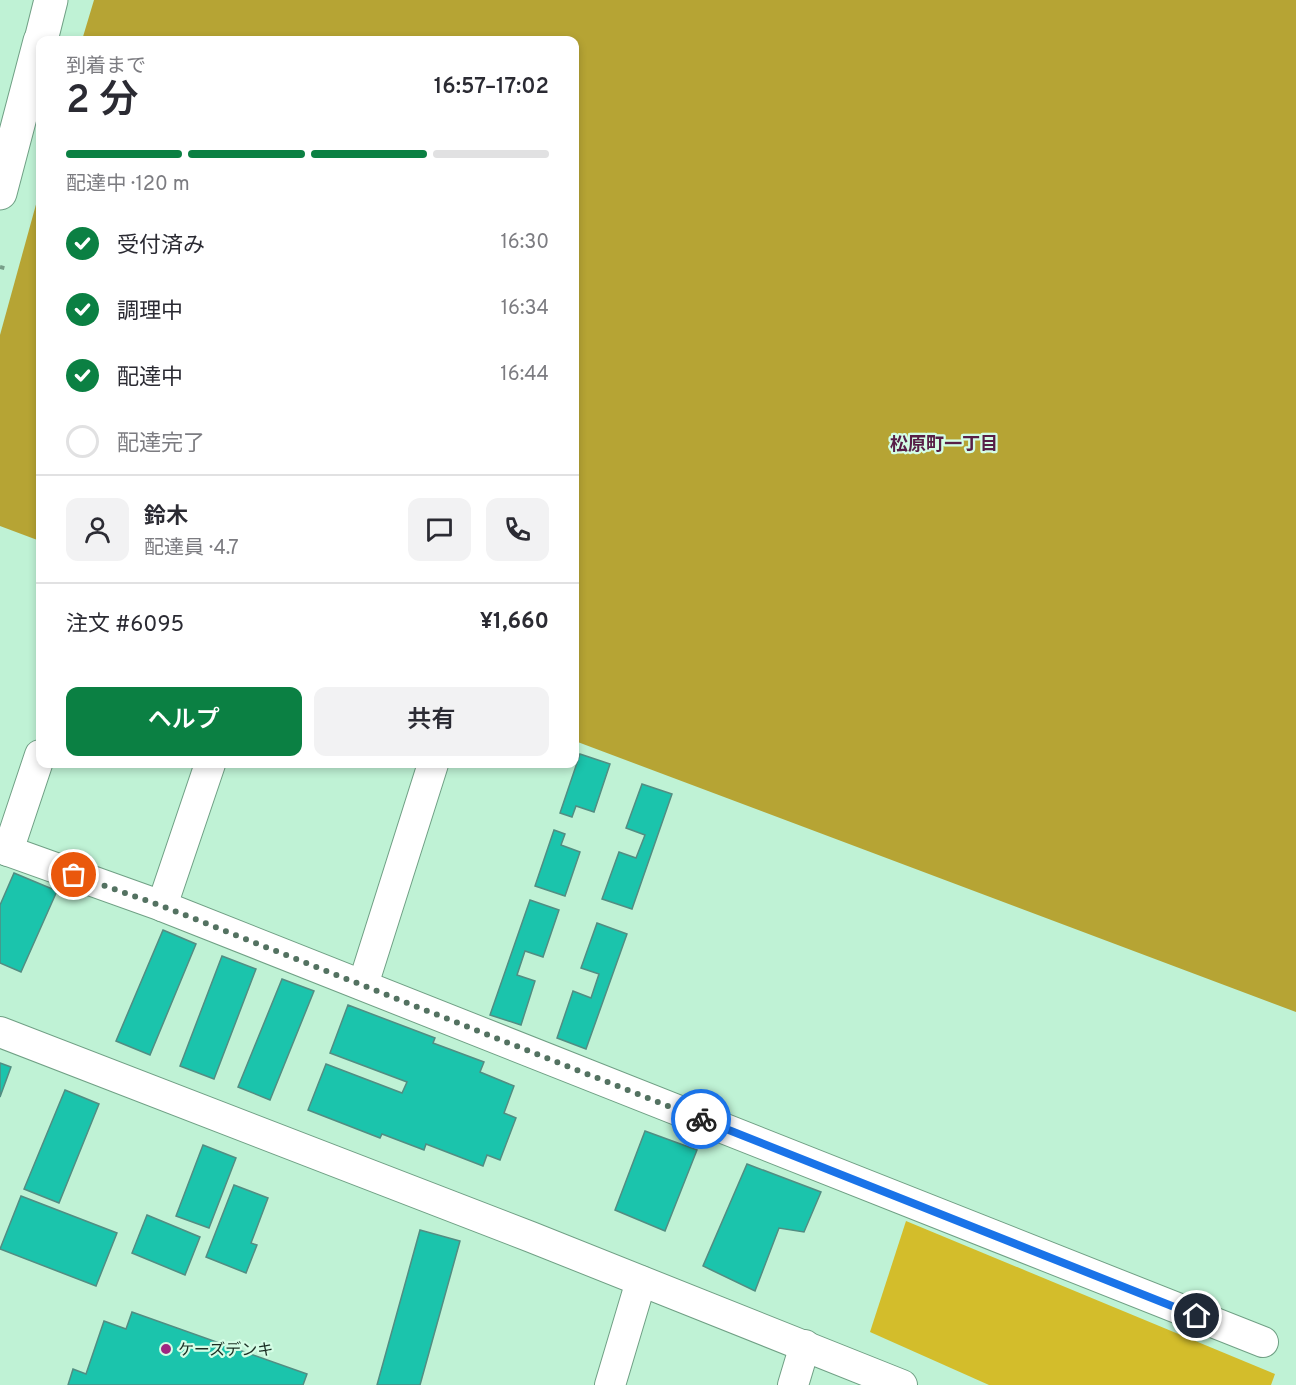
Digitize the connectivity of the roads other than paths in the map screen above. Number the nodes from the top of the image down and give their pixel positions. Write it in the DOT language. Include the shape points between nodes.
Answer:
graph roads {
  1 [pos="51,0"];
  2 [pos="42,36"];
  3 [pos="36,60"];
  4 [pos="0,193"];
  5 [pos="36,766"];
  6 [pos="209,768"];
  7 [pos="432,768"];
  8 [pos="4,850"];
  9 [pos="162,906"];
  10 [pos="363,985"];
  11 [pos="0,1032"];
  12 [pos="641,1281"];
  13 [pos="1263,1342"];
  14 [pos="805,1345"];
  15 [pos="610,1385"];
  16 [pos="793,1385"];
  17 [pos="902,1385"];
  1 -- 2 [label="main road"];
  3 -- 4 [label="main road"];
  5 -- 8 [label="street"];
  6 -- 9 [label="street"];
  7 -- 10 [label="street"];
  8 -- 9 [label="street"];
  9 -- 10 [label="street"];
  10 -- 13 [label="street"];
  11 -- 12 [label="street"];
  12 -- 14 [label="street"];
  12 -- 15 [label="street"];
  14 -- 16 [label="street"];
  14 -- 17 [label="street"];
}
